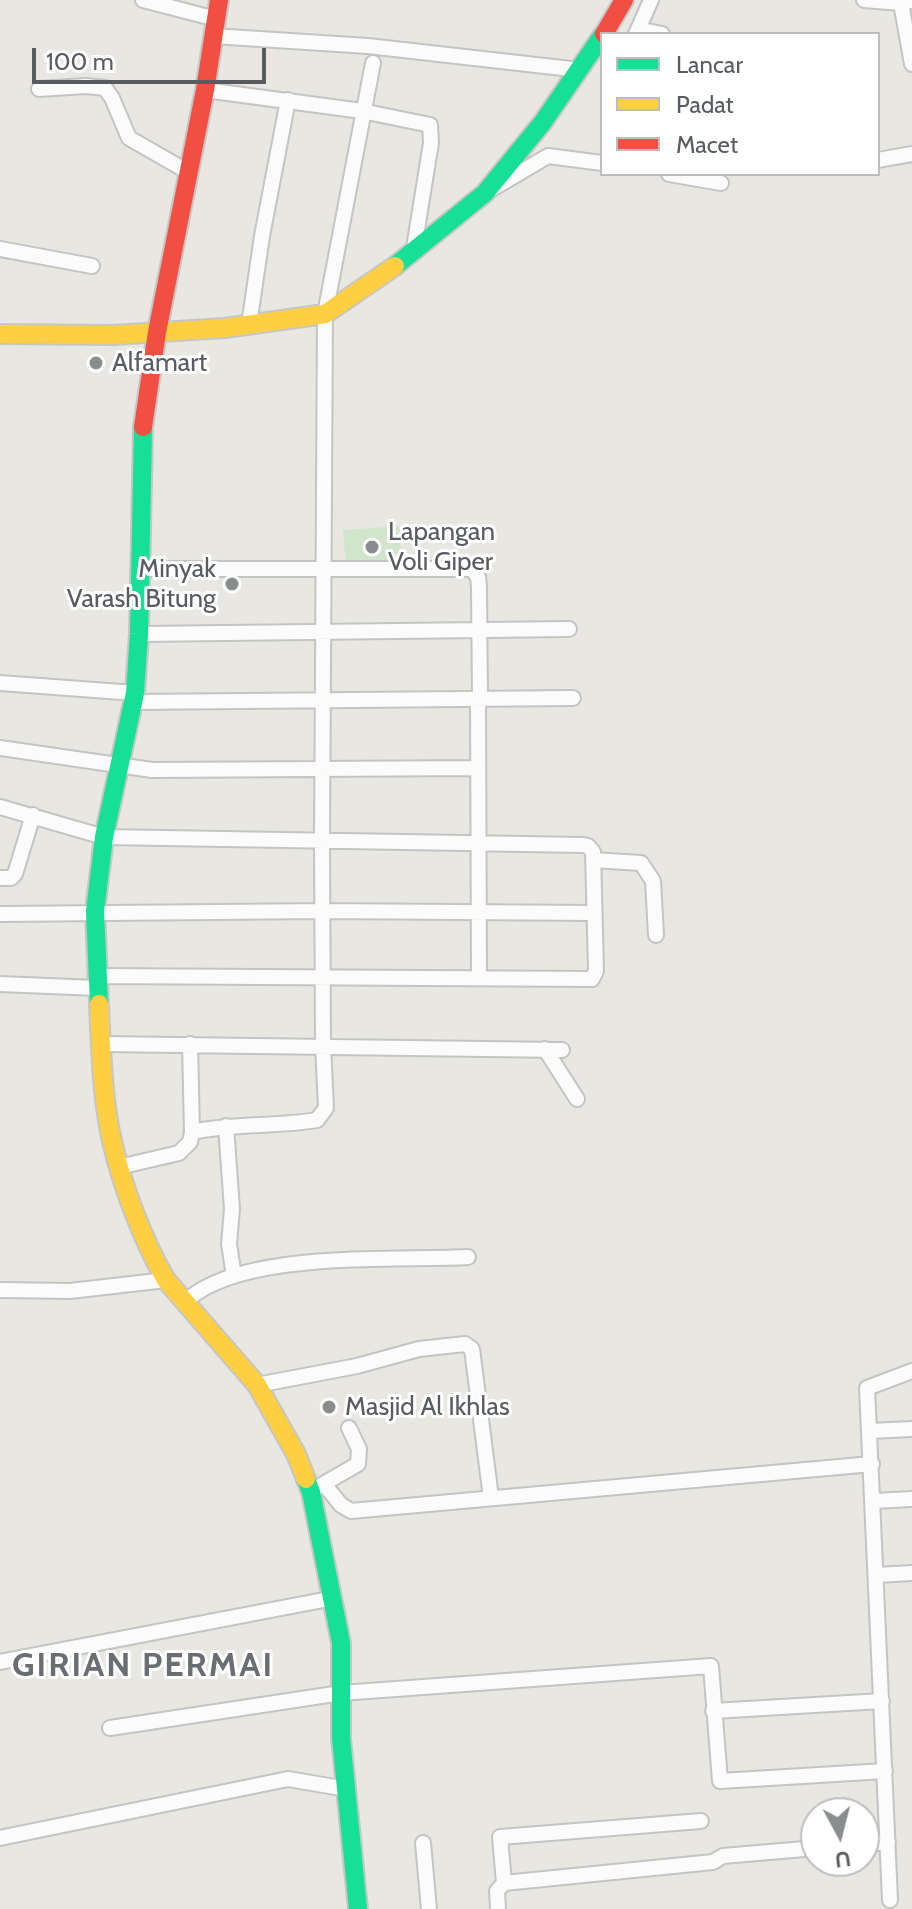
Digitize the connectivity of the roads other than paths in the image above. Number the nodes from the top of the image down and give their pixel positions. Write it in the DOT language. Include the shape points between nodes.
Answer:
graph roads {
  1 [pos="143,0"];
  2 [pos="219,0"];
  3 [pos="624,0"];
  4 [pos="651,0"];
  5 [pos="864,0"];
  6 [pos="906,2"];
  7 [pos="214,27"];
  8 [pos="605,32"];
  9 [pos="637,32"];
  10 [pos="600,40"];
  11 [pos="373,63"];
  12 [pos="912,64"];
  13 [pos="580,70"];
  14 [pos="39,89"];
  15 [pos="205,90"];
  16 [pos="288,100"];
  17 [pos="362,111"];
  18 [pos="912,154"];
  19 [pos="880,160"];
  20 [pos="600,163"];
  21 [pos="190,173"];
  22 [pos="681,176"];
  23 [pos="721,183"];
  24 [pos="485,193"];
  25 [pos="0,249"];
  26 [pos="413,254"];
  27 [pos="92,266"];
  28 [pos="325,314"];
  29 [pos="249,325"];
  30 [pos="157,332"];
  31 [pos="0,334"];
  32 [pos="140,569"];
  33 [pos="324,569"];
  34 [pos="569,629"];
  35 [pos="481,630"];
  36 [pos="324,633"];
  37 [pos="139,634"];
  38 [pos="0,683"];
  39 [pos="134,697"];
  40 [pos="479,698"];
  41 [pos="573,698"];
  42 [pos="323,702"];
  43 [pos="0,748"];
  44 [pos="118,766"];
  45 [pos="324,768"];
  46 [pos="477,768"];
  47 [pos="0,807"];
  48 [pos="33,815"];
  49 [pos="104,837"];
  50 [pos="322,841"];
  51 [pos="478,845"];
  52 [pos="593,860"];
  53 [pos="0,878"];
  54 [pos="95,911"];
  55 [pos="323,911"];
  56 [pos="479,911"];
  57 [pos="593,913"];
  58 [pos="0,914"];
  59 [pos="656,935"];
  60 [pos="323,977"];
  61 [pos="479,978"];
  62 [pos="97,982"];
  63 [pos="0,984"];
  64 [pos="101,1044"];
  65 [pos="190,1044"];
  66 [pos="323,1045"];
  67 [pos="545,1049"];
  68 [pos="562,1050"];
  69 [pos="577,1099"];
  70 [pos="226,1126"];
  71 [pos="192,1132"];
  72 [pos="119,1167"];
  73 [pos="468,1257"];
  74 [pos="234,1276"];
  75 [pos="166,1280"];
  76 [pos="0,1290"];
  77 [pos="186,1301"];
  78 [pos="912,1371"];
  79 [pos="257,1385"];
  80 [pos="349,1428"];
  81 [pos="912,1429"];
  82 [pos="870,1431"];
  83 [pos="872,1464"];
  84 [pos="317,1488"];
  85 [pos="491,1498"];
  86 [pos="912,1499"];
  87 [pos="873,1501"];
  88 [pos="912,1573"];
  89 [pos="876,1575"];
  90 [pos="334,1598"];
  91 [pos="0,1662"];
  92 [pos="341,1693"];
  93 [pos="882,1701"];
  94 [pos="713,1711"];
  95 [pos="110,1728"];
  96 [pos="885,1771"];
  97 [pos="347,1789"];
  98 [pos="701,1821"];
  99 [pos="0,1838"];
  100 [pos="888,1842"];
  101 [pos="423,1843"];
  102 [pos="880,1843"];
  103 [pos="800,1849"];
  104 [pos="504,1883"];
  105 [pos="890,1900"];
  106 [pos="358,1909"];
  107 [pos="429,1909"];
  108 [pos="498,1909"];
  1 -- 7 [label="street"];
  2 -- 7 [label="street"];
  3 -- 8 [label="street"];
  4 -- 9 [label="street"];
  5 -- 6 [label="street"];
  6 -- 12 [label="street"];
  7 -- 13 [label="street"];
  7 -- 15 [label="street"];
  10 -- 13 [label="street"];
  11 -- 17 [label="street"];
  13 -- 24 [label="street"];
  14 -- 21 [label="street" via="105,88 129,138"];
  15 -- 16 [label="street"];
  15 -- 21 [label="street"];
  16 -- 17 [label="street"];
  16 -- 29 [label="street"];
  17 -- 26 [label="street" via="431,128"];
  17 -- 28 [label="street"];
  18 -- 19 [label="street"];
  20 -- 24 [label="street" via="548,156"];
  21 -- 30 [label="street"];
  22 -- 23 [label="street"];
  24 -- 26 [label="street"];
  25 -- 27 [label="street"];
  26 -- 28 [label="street"];
  28 -- 29 [label="street"];
  28 -- 33 [label="street"];
  29 -- 30 [label="street"];
  30 -- 31 [label="street"];
  30 -- 32 [label="street" via="144,410"];
  32 -- 33 [label="street"];
  32 -- 37 [label="street"];
  33 -- 35 [label="street" via="472,569 478,577"];
  33 -- 36 [label="street"];
  34 -- 35 [label="street"];
  35 -- 36 [label="street"];
  35 -- 40 [label="street"];
  36 -- 37 [label="street"];
  36 -- 42 [label="street"];
  37 -- 39 [label="street"];
  38 -- 39 [label="street"];
  39 -- 42 [label="street"];
  39 -- 44 [label="street"];
  40 -- 41 [label="street"];
  40 -- 42 [label="street"];
  40 -- 46 [label="street"];
  42 -- 45 [label="street"];
  43 -- 44 [label="street"];
  44 -- 45 [label="street"];
  44 -- 49 [label="street"];
  45 -- 46 [label="street"];
  45 -- 50 [label="street"];
  46 -- 51 [label="street"];
  47 -- 48 [label="street"];
  48 -- 49 [label="street"];
  48 -- 53 [label="street" via="15,874"];
  49 -- 50 [label="street"];
  49 -- 54 [label="street"];
  50 -- 51 [label="street"];
  50 -- 55 [label="street"];
  51 -- 52 [label="street" via="588,846"];
  51 -- 56 [label="street"];
  52 -- 57 [label="street"];
  52 -- 59 [label="street" via="641,863 653,881"];
  54 -- 55 [label="street"];
  54 -- 58 [label="street"];
  54 -- 62 [label="street"];
  55 -- 56 [label="street"];
  55 -- 60 [label="street"];
  56 -- 57 [label="street"];
  56 -- 61 [label="street"];
  57 -- 61 [label="street" via="592,979"];
  60 -- 61 [label="street"];
  60 -- 62 [label="street"];
  60 -- 66 [label="street"];
  62 -- 63 [label="street"];
  62 -- 64 [label="street"];
  64 -- 65 [label="street"];
  64 -- 72 [label="street"];
  65 -- 66 [label="street"];
  65 -- 71 [label="street"];
  66 -- 67 [label="street"];
  66 -- 70 [label="street" via="326,1108 317,1120"];
  67 -- 68 [label="street"];
  67 -- 69 [label="street"];
  70 -- 71 [label="street"];
  70 -- 74 [label="street"];
  71 -- 72 [label="street" via="179,1153"];
  72 -- 75 [label="street"];
  73 -- 74 [label="street" via="334,1260"];
  74 -- 77 [label="street" via="198,1290"];
  75 -- 76 [label="street" via="42,1293"];
  75 -- 77 [label="street"];
  77 -- 79 [label="street"];
  78 -- 82 [label="street" via="867,1388"];
  79 -- 84 [label="street"];
  79 -- 85 [label="street" via="465,1344 472,1349"];
  80 -- 84 [label="street" via="359,1449 358,1464"];
  81 -- 82 [label="street"];
  82 -- 83 [label="street"];
  83 -- 85 [label="street"];
  83 -- 87 [label="street"];
  84 -- 85 [label="street" via="351,1511"];
  84 -- 90 [label="street"];
  86 -- 87 [label="street"];
  87 -- 89 [label="street"];
  88 -- 89 [label="street"];
  89 -- 93 [label="street"];
  90 -- 91 [label="street"];
  90 -- 92 [label="street"];
  92 -- 94 [label="street" via="711,1666"];
  92 -- 95 [label="street"];
  92 -- 97 [label="street"];
  93 -- 94 [label="street"];
  93 -- 96 [label="street"];
  94 -- 96 [label="street" via="720,1781"];
  96 -- 100 [label="street"];
  97 -- 99 [label="street" via="288,1779"];
  97 -- 106 [label="street"];
  98 -- 104 [label="street" via="500,1837"];
  100 -- 102 [label="street"];
  100 -- 105 [label="street"];
  101 -- 107 [label="street"];
  103 -- 104 [label="street"];
  104 -- 108 [label="street" via="497,1891"];
}
